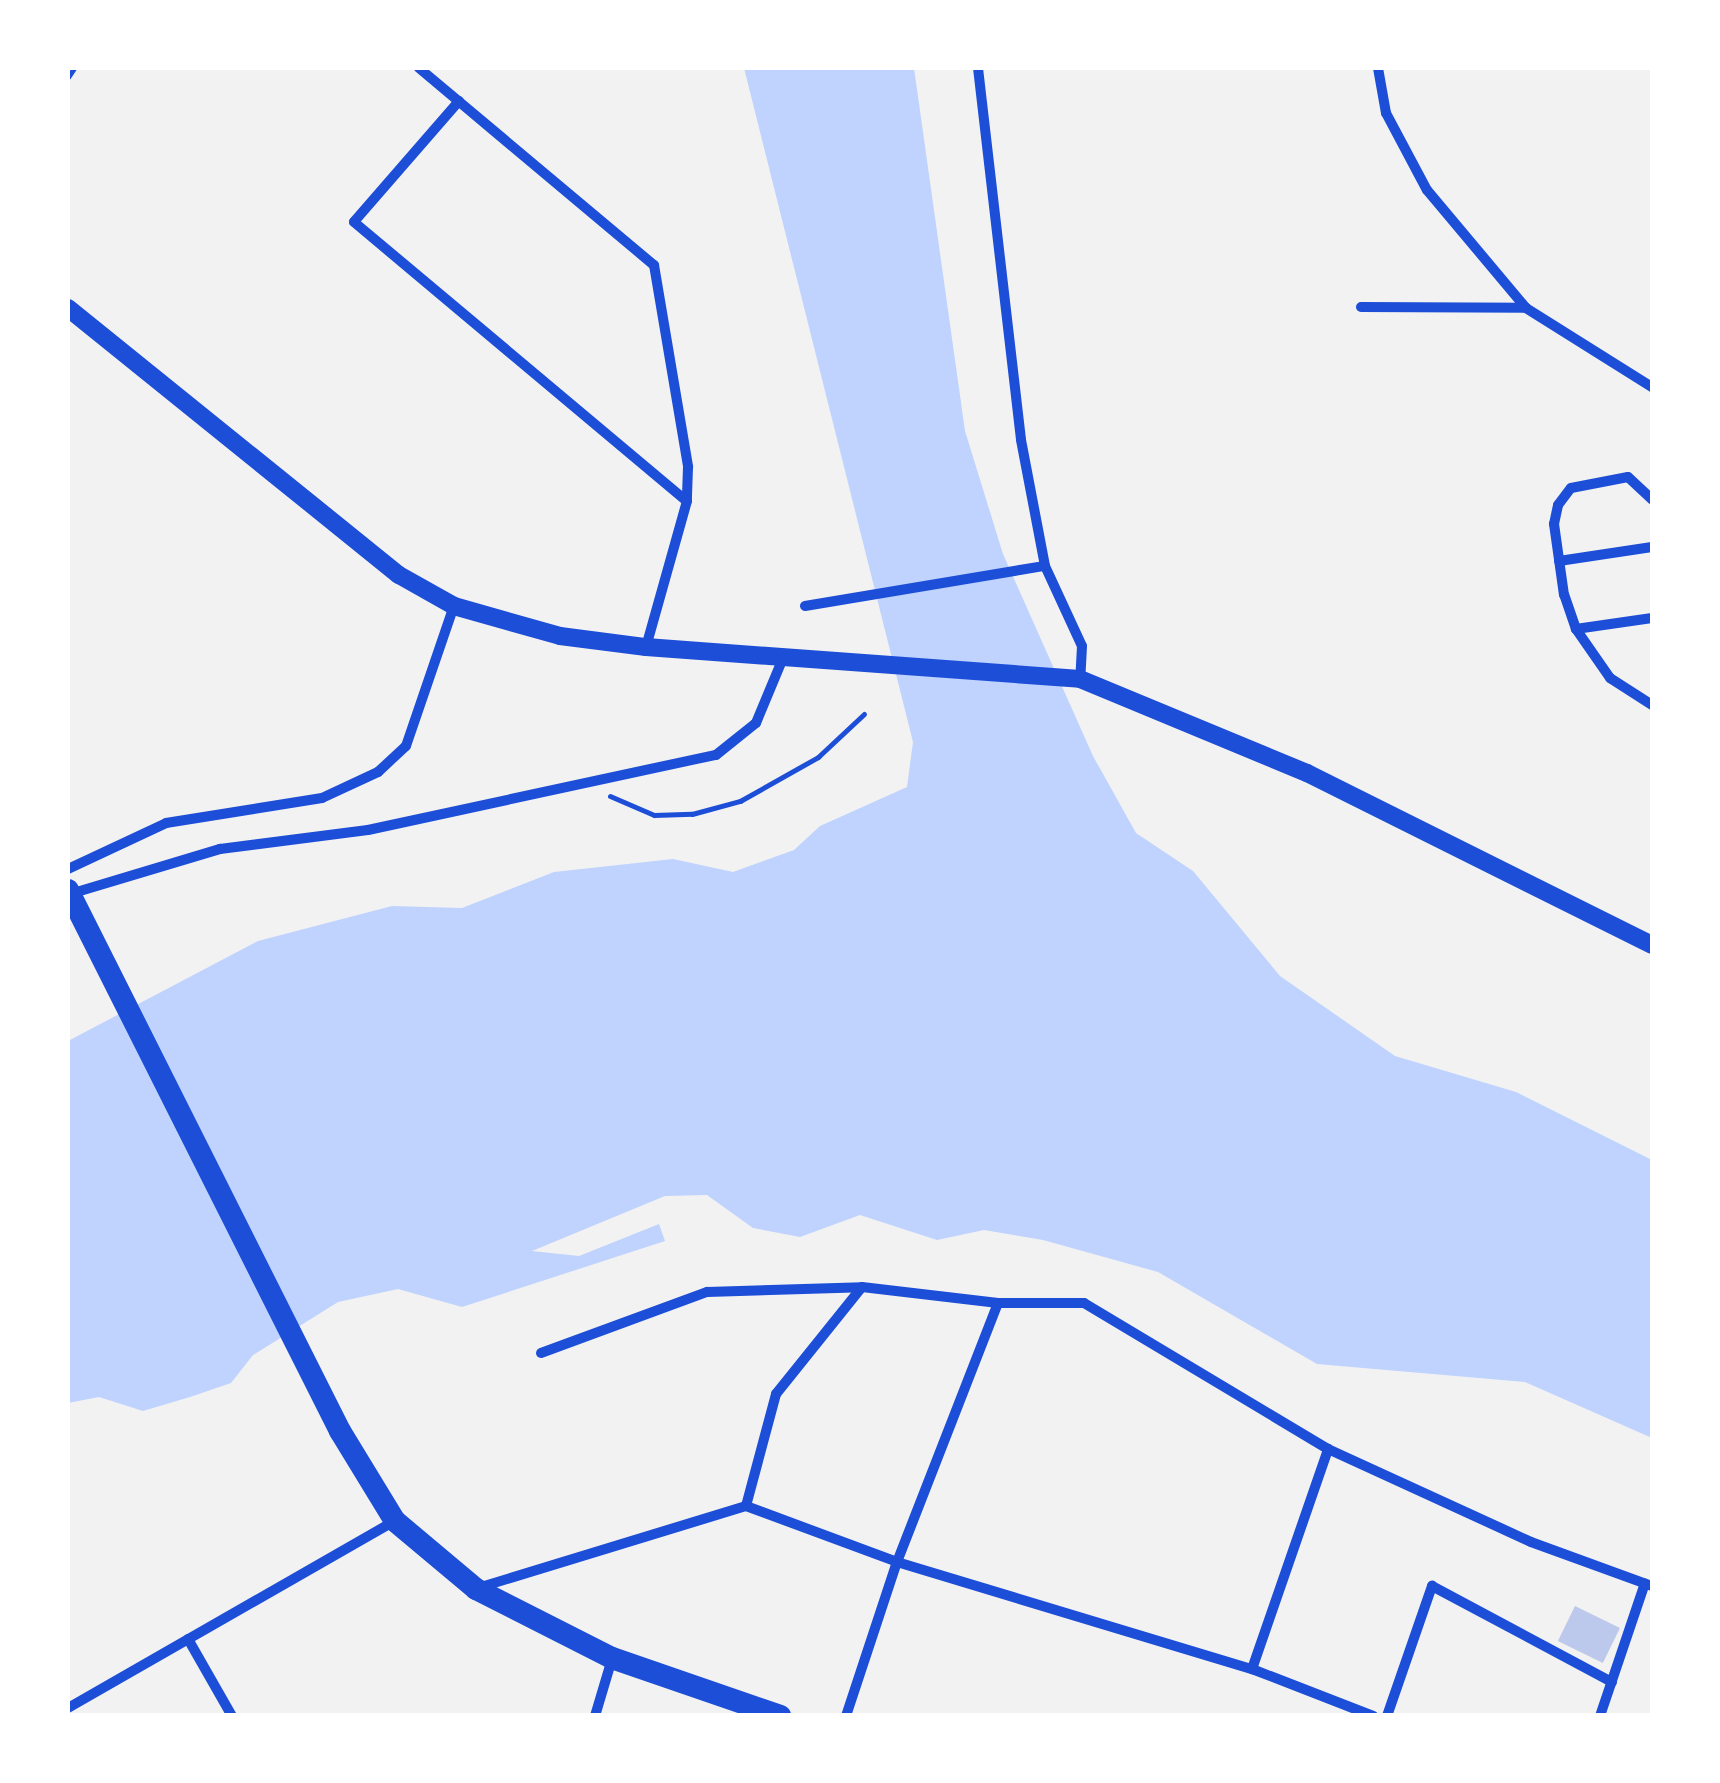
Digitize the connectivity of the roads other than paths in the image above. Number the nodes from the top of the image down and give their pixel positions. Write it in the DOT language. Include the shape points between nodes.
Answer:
graph roads {
  1 [pos="419,68"];
  2 [pos="978,68"];
  3 [pos="1378,68"];
  4 [pos="459,101"];
  5 [pos="1361,307"];
  6 [pos="68,308"];
  7 [pos="1526,308"];
  8 [pos="1652,387"];
  9 [pos="1652,499"];
  10 [pos="688,501"];
  11 [pos="1652,547"];
  12 [pos="1560,561"];
  13 [pos="1045,566"];
  14 [pos="454,606"];
  15 [pos="805,606"];
  16 [pos="1652,618"];
  17 [pos="1576,629"];
  18 [pos="646,648"];
  19 [pos="784,658"];
  20 [pos="1080,679"];
  21 [pos="1652,705"];
  22 [pos="68,869"];
  23 [pos="69,892"];
  24 [pos="1652,945"];
  25 [pos="862,1287"];
  26 [pos="998,1303"];
  27 [pos="542,1353"];
  28 [pos="1328,1449"];
  29 [pos="746,1506"];
  30 [pos="394,1521"];
  31 [pos="897,1562"];
  32 [pos="1649,1585"];
  33 [pos="476,1589"];
  34 [pos="188,1640"];
  35 [pos="612,1658"];
  36 [pos="1252,1669"];
  37 [pos="1612,1682"];
  38 [pos="68,1708"];
  39 [pos="1373,1715"];
  40 [pos="232,1716"];
  41 [pos="595,1716"];
  42 [pos="780,1716"];
  43 [pos="846,1716"];
  44 [pos="1387,1716"];
  45 [pos="1600,1716"];
  1 -- 4 [label="street"];
  2 -- 13 [label="street" via="1022,440"];
  3 -- 7 [label="street" via="1386,113 1426,190"];
  4 -- 10 [label="street" via="654,265"];
  4 -- 10 [label="street" via="354,222"];
  5 -- 7 [label="street"];
  6 -- 14 [label="street" via="399,575"];
  7 -- 8 [label="street"];
  9 -- 12 [label="street" via="1628,477 1571,488 1554,524"];
  10 -- 18 [label="street"];
  11 -- 12 [label="street"];
  12 -- 17 [label="street"];
  13 -- 15 [label="street"];
  13 -- 20 [label="street" via="1082,646"];
  14 -- 18 [label="street" via="560,636"];
  14 -- 22 [label="street" via="406,746 378,772 322,798 166,822"];
  16 -- 17 [label="street"];
  17 -- 21 [label="street" via="1610,678"];
  18 -- 19 [label="street"];
  19 -- 20 [label="street"];
  19 -- 23 [label="street" via="756,723 716,755 368,830 220,849"];
  20 -- 24 [label="street" via="1308,773"];
  23 -- 30 [label="highway" via="340,1431"];
  25 -- 26 [label="street"];
  25 -- 27 [label="street" via="707,1292"];
  25 -- 29 [label="street" via="776,1394"];
  26 -- 28 [label="street" via="1084,1303"];
  26 -- 31 [label="street"];
  28 -- 32 [label="street" via="1531,1542"];
  28 -- 36 [label="street"];
  29 -- 31 [label="street"];
  29 -- 33 [label="street"];
  30 -- 33 [label="highway"];
  30 -- 34 [label="street"];
  31 -- 36 [label="street"];
  31 -- 43 [label="street"];
  32 -- 37 [label="street"];
  33 -- 35 [label="highway"];
  34 -- 38 [label="street"];
  34 -- 40 [label="street"];
  35 -- 41 [label="street"];
  35 -- 42 [label="highway"];
  36 -- 39 [label="street"];
  37 -- 44 [label="street" via="1432,1586"];
  37 -- 45 [label="street"];
}
